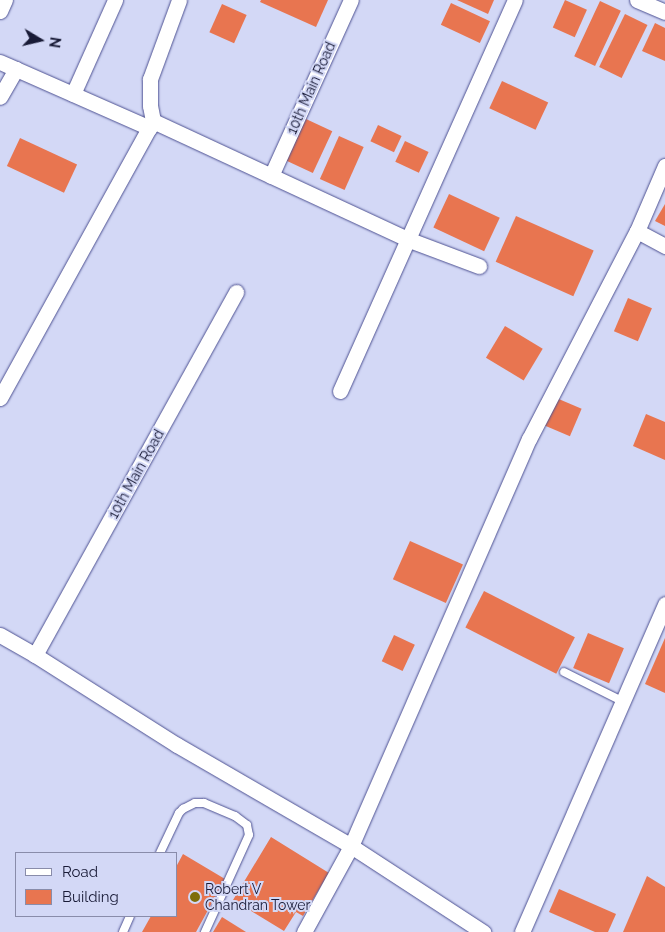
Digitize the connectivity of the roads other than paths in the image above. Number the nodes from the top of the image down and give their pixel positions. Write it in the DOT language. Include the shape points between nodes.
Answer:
graph roads {
  1 [pos="5,0"];
  2 [pos="115,0"];
  3 [pos="179,0"];
  4 [pos="351,0"];
  5 [pos="515,0"];
  6 [pos="637,0"];
  7 [pos="0,11"];
  8 [pos="665,12"];
  9 [pos="0,62"];
  10 [pos="16,69"];
  11 [pos="73,94"];
  12 [pos="0,97"];
  13 [pos="152,124"];
  14 [pos="665,166"];
  15 [pos="271,176"];
  16 [pos="637,231"];
  17 [pos="407,239"];
  18 [pos="665,246"];
  19 [pos="479,266"];
  20 [pos="236,292"];
  21 [pos="340,391"];
  22 [pos="0,398"];
  23 [pos="665,604"];
  24 [pos="0,635"];
  25 [pos="36,655"];
  26 [pos="564,672"];
  27 [pos="622,701"];
  28 [pos="351,846"];
  29 [pos="160,852"];
  30 [pos="130,917"];
  31 [pos="123,932"];
  32 [pos="205,932"];
  33 [pos="304,932"];
  34 [pos="483,932"];
  35 [pos="522,932"];
  1 -- 7 [label="street"];
  2 -- 11 [label="street"];
  3 -- 13 [label="street" via="150,79"];
  4 -- 15 [label="street, 10th Main Road"];
  5 -- 17 [label="street"];
  6 -- 8 [label="street"];
  9 -- 10 [label="street"];
  10 -- 11 [label="street"];
  10 -- 12 [label="street"];
  11 -- 13 [label="street"];
  13 -- 15 [label="street"];
  13 -- 22 [label="street"];
  14 -- 16 [label="street"];
  15 -- 17 [label="street"];
  16 -- 18 [label="street"];
  16 -- 28 [label="street" via="529,439"];
  17 -- 19 [label="street"];
  17 -- 21 [label="street"];
  20 -- 25 [label="street, 10th Main Road"];
  23 -- 27 [label="street"];
  24 -- 25 [label="street"];
  25 -- 28 [label="street" via="178,745"];
  26 -- 27 [label="lane"];
  27 -- 35 [label="street"];
  28 -- 33 [label="street"];
  28 -- 34 [label="street"];
  29 -- 32 [label="lane" via="179,813 195,804 204,803 235,816 247,825 249,835"];
  30 -- 31 [label="lane"];
}
